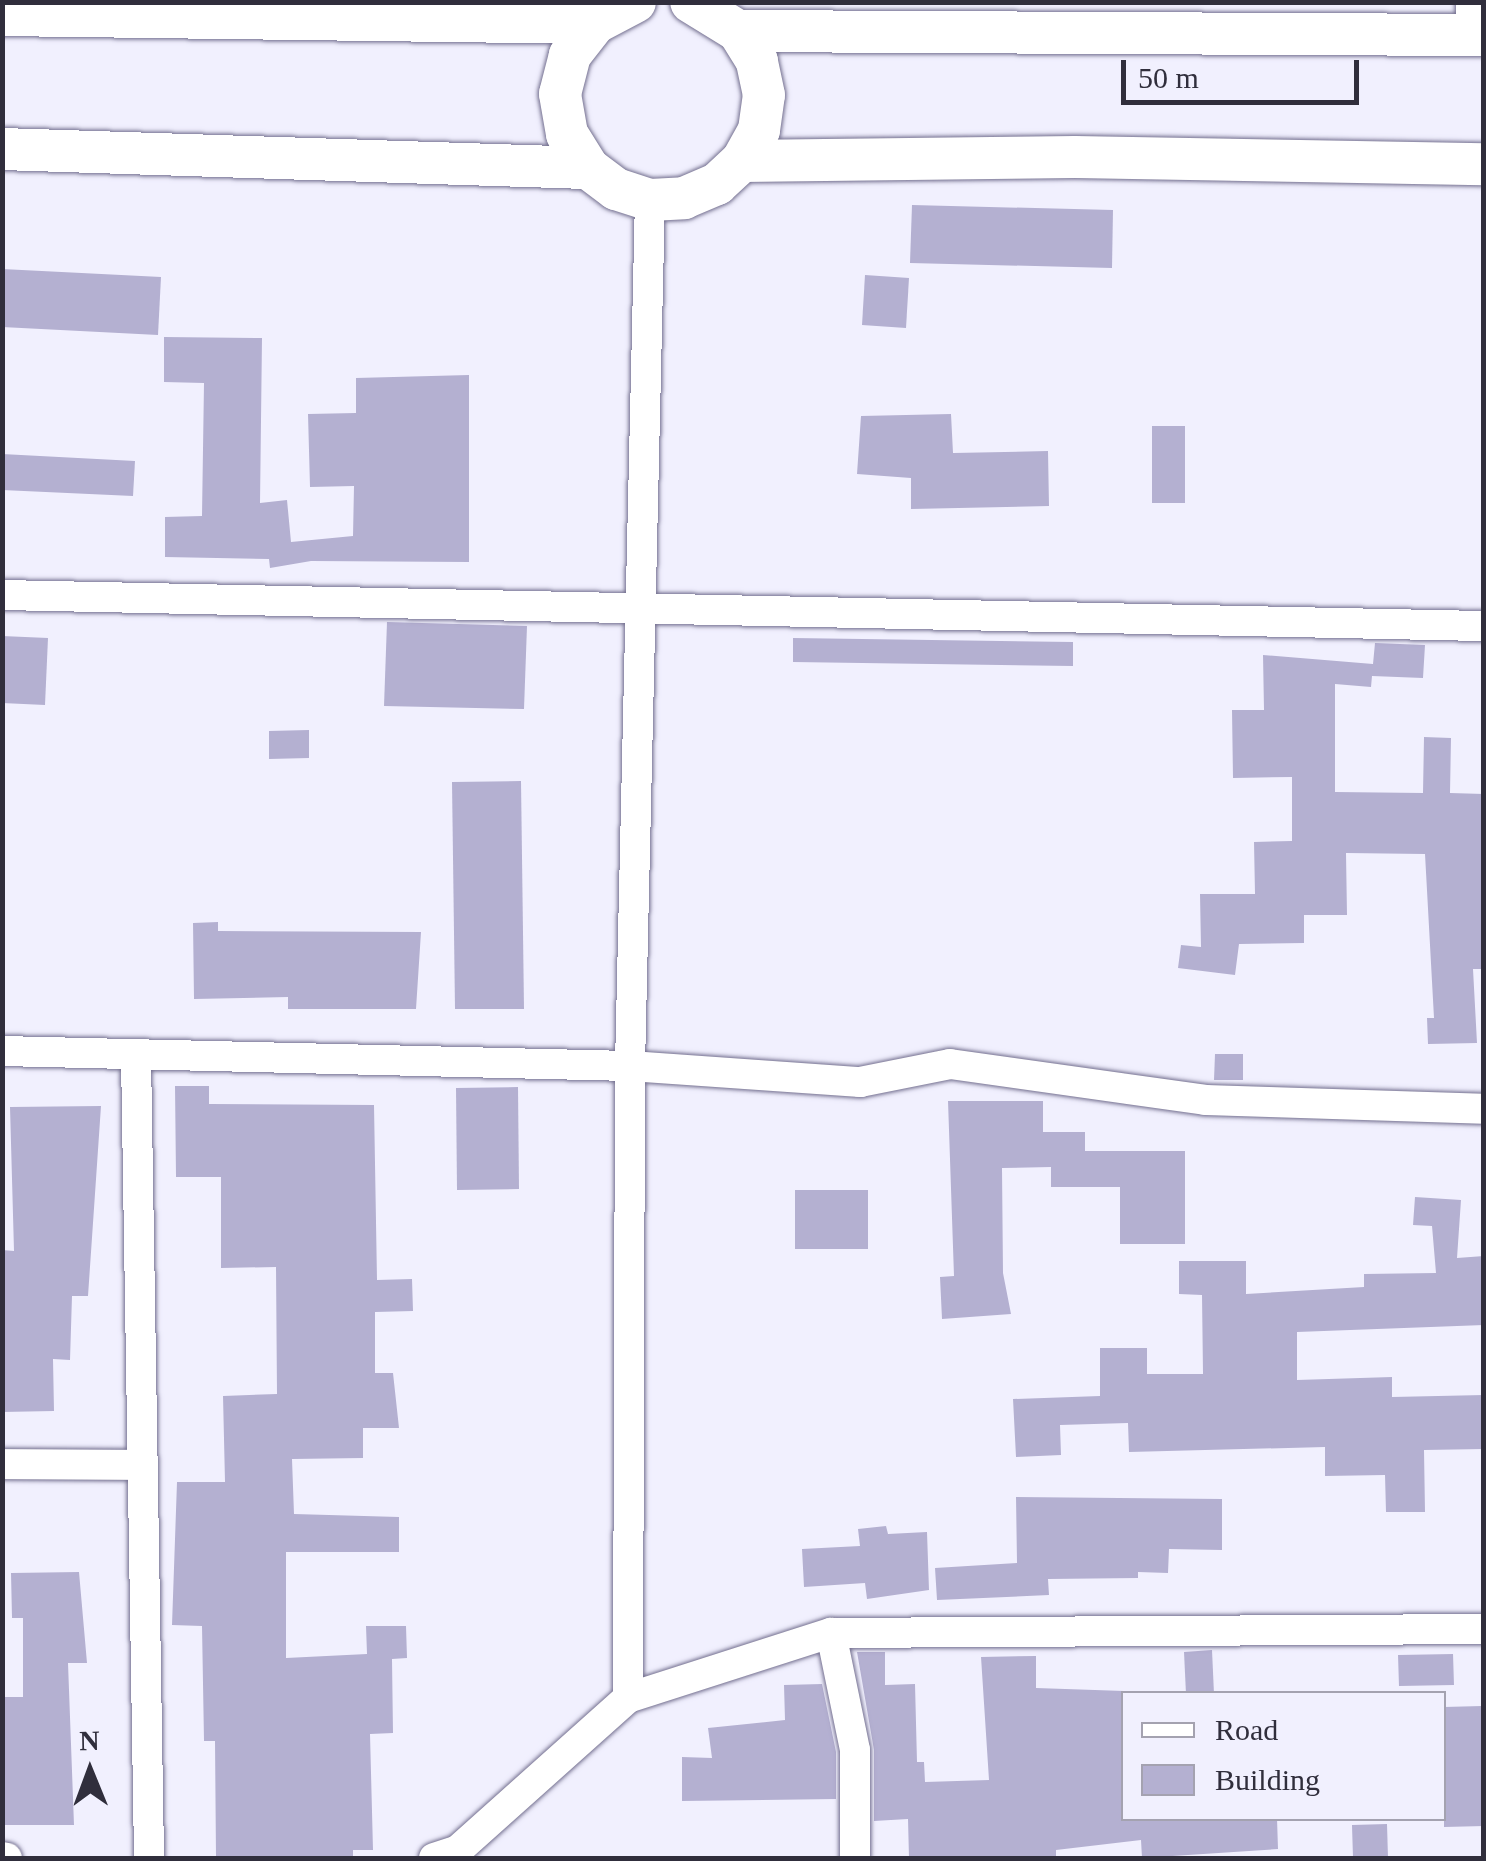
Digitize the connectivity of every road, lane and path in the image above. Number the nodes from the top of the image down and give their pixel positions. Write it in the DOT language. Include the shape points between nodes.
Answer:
graph roads {
  1 [pos="617,9"];
  2 [pos="712,11"];
  3 [pos="2,15"];
  4 [pos="1475,24"];
  5 [pos="2,150"];
  6 [pos="742,161"];
  7 [pos="1484,164"];
  8 [pos="588,168"];
  9 [pos="650,200"];
  10 [pos="2,596"];
  11 [pos="640,610"];
  12 [pos="1484,626"];
  13 [pos="2,1052"];
  14 [pos="136,1055"];
  15 [pos="630,1066"];
  16 [pos="1484,1109"];
  17 [pos="2,1464"];
  18 [pos="138,1466"];
  19 [pos="1484,1629"];
  20 [pos="832,1633"];
  21 [pos="628,1698"];
  22 [pos="148,1858"];
  23 [pos="434,1858"];
  24 [pos="855,1858"];
  1 -- 3 [label="main road"];
  1 -- 8 [label="main road" via="570,55 560,94 567,134"];
  2 -- 4 [label="main road"];
  2 -- 6 [label="main road" via="757,61 764,95 759,130"];
  5 -- 8 [label="main road"];
  6 -- 7 [label="main road" via="1075,157"];
  6 -- 9 [label="main road" via="717,184 684,198"];
  8 -- 9 [label="main road" via="616,189"];
  9 -- 11 [label="street"];
  10 -- 11 [label="street"];
  11 -- 12 [label="street"];
  11 -- 15 [label="street"];
  13 -- 14 [label="street"];
  14 -- 15 [label="street"];
  14 -- 18 [label="street"];
  15 -- 16 [label="street" via="860,1082 950,1064 1205,1100"];
  15 -- 21 [label="street"];
  17 -- 18 [label="street"];
  18 -- 22 [label="street"];
  19 -- 20 [label="street"];
  20 -- 21 [label="street"];
  20 -- 24 [label="street" via="855,1750"];
  21 -- 23 [label="street" via="458,1850"];
}
